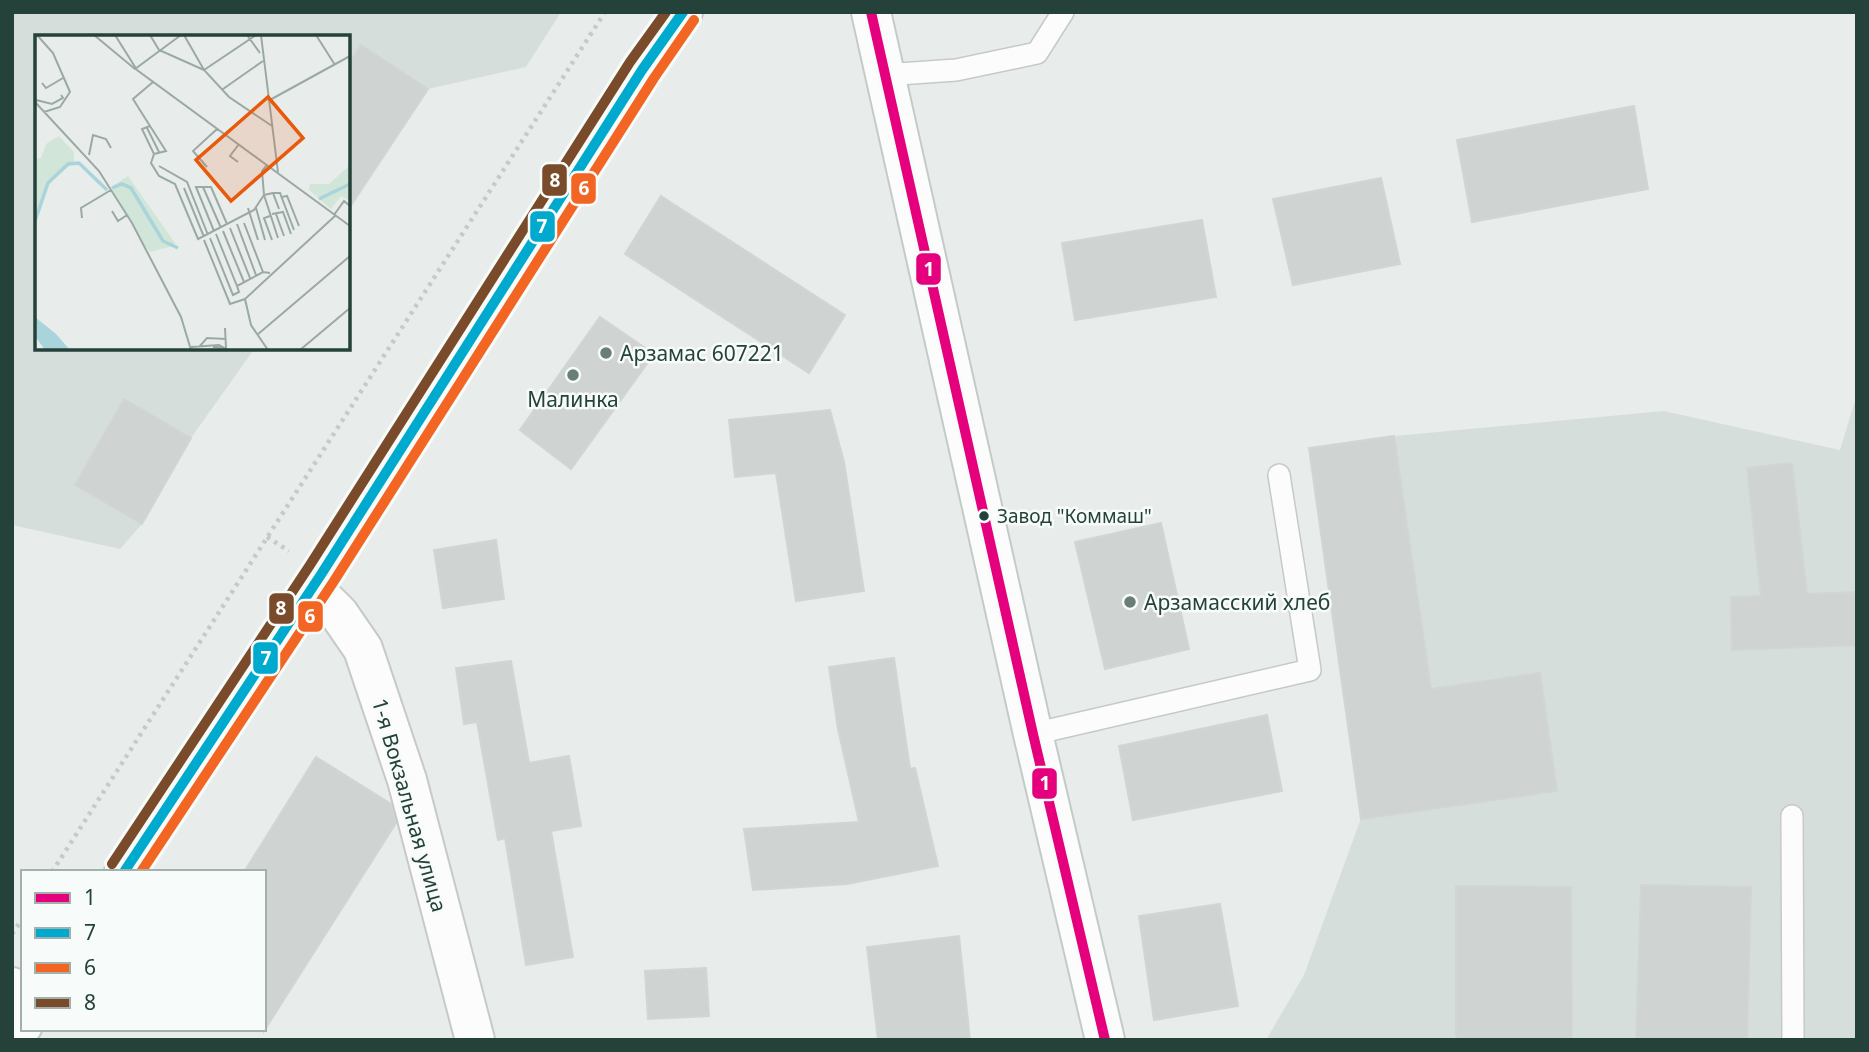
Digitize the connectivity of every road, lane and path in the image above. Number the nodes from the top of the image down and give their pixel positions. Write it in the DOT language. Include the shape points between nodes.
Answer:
graph roads {
  1 [pos="605,12"];
  2 [pos="683,12"];
  3 [pos="872,12"];
  4 [pos="1063,12"];
  5 [pos="884,75"];
  6 [pos="1279,475"];
  7 [pos="312,587"];
  8 [pos="1033,734"];
  9 [pos="1792,816"];
  10 [pos="53,870"];
  11 [pos="125,870"];
  12 [pos="475,1040"];
  13 [pos="1105,1040"];
  14 [pos="1793,1040"];
  1 -- 10 [label="path"];
  2 -- 7 [label="street"];
  3 -- 5 [label="street"];
  4 -- 5 [label="lane" via="1037,53 956,69"];
  5 -- 8 [label="street"];
  6 -- 8 [label="lane" via="1310,670"];
  7 -- 11 [label="street"];
  7 -- 12 [label="street, 1-я Вокзальная улица" via="339,614 363,649 407,780"];
  8 -- 13 [label="street"];
  9 -- 14 [label="lane"];
}
